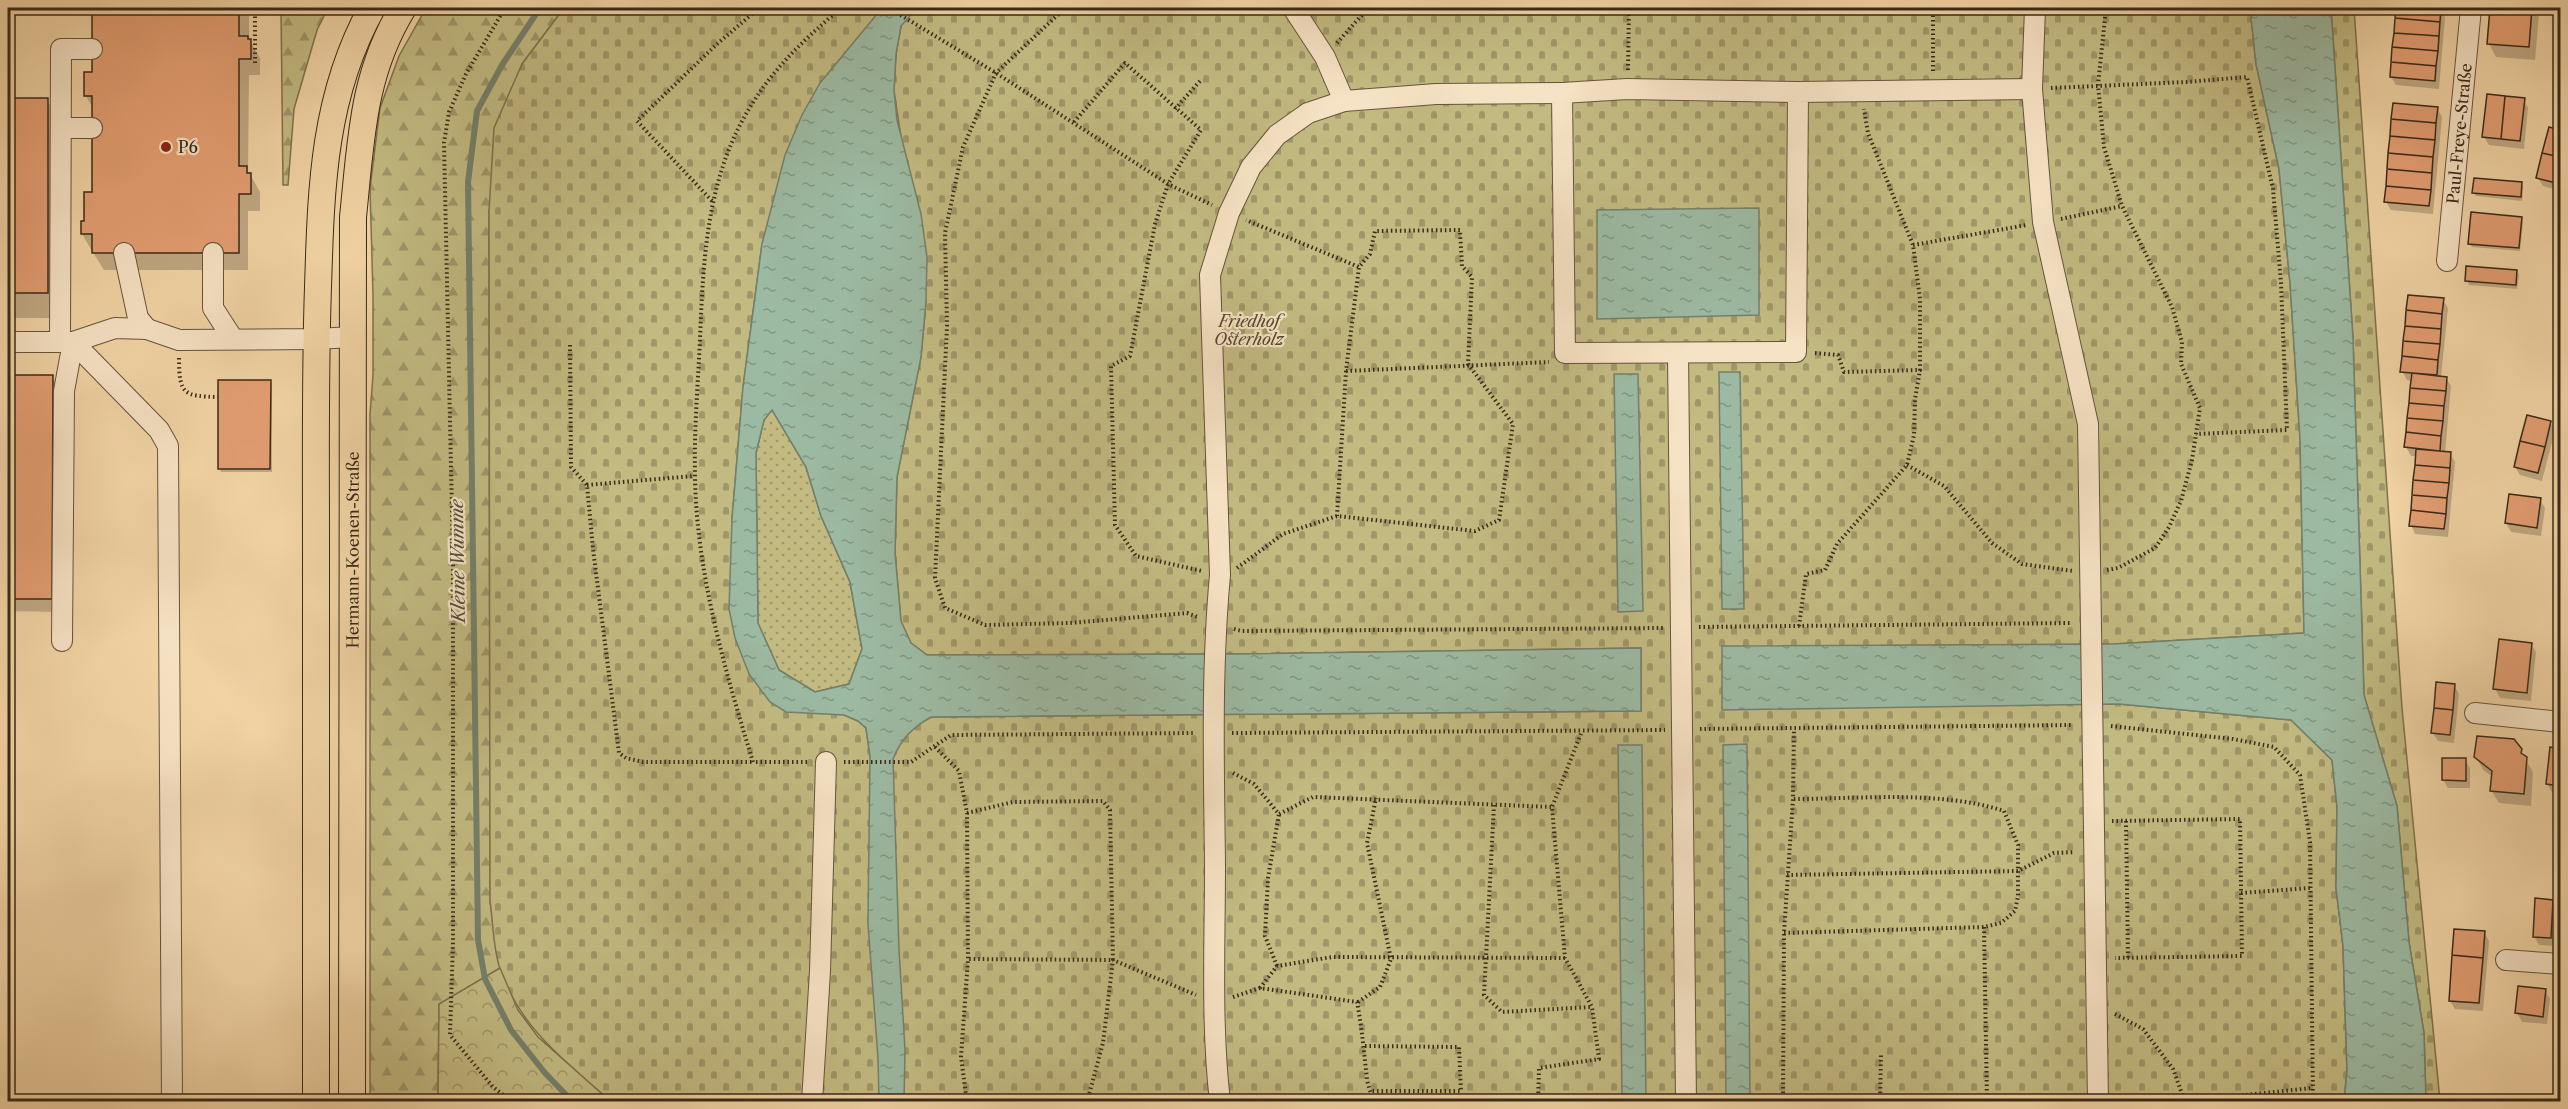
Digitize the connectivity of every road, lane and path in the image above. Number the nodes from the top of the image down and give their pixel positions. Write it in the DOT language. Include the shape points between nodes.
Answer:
graph roads {
  1 [pos="255,8"];
  2 [pos="372,8"];
  3 [pos="404,8"];
  4 [pos="505,8"];
  5 [pos="759,8"];
  6 [pos="841,8"];
  7 [pos="889,8"];
  8 [pos="1065,8"];
  9 [pos="1293,8"];
  10 [pos="1368,8"];
  11 [pos="1629,8"];
  12 [pos="1933,8"];
  13 [pos="2035,8"];
  14 [pos="2106,8"];
  15 [pos="2471,8"];
  16 [pos="92,49"];
  17 [pos="1324,57"];
  18 [pos="255,63"];
  19 [pos="996,73"];
  20 [pos="1200,81"];
  21 [pos="2098,85"];
  22 [pos="1627,89"];
  23 [pos="2032,89"];
  24 [pos="1933,90"];
  25 [pos="1798,92"];
  26 [pos="1862,92"];
  27 [pos="1562,93"];
  28 [pos="1344,101"];
  29 [pos="1175,109"];
  30 [pos="1074,122"];
  31 [pos="61,128"];
  32 [pos="92,128"];
  33 [pos="1168,184"];
  34 [pos="712,202"];
  35 [pos="2121,206"];
  36 [pos="1229,213"];
  37 [pos="2043,222"];
  38 [pos="1913,245"];
  39 [pos="124,253"];
  40 [pos="213,253"];
  41 [pos="2447,261"];
  42 [pos="1359,267"];
  43 [pos="147,329"];
  44 [pos="352,337"];
  45 [pos="233,339"];
  46 [pos="316,339"];
  47 [pos="179,340"];
  48 [pos="8,342"];
  49 [pos="67,342"];
  50 [pos="570,345"];
  51 [pos="1796,352"];
  52 [pos="1565,353"];
  53 [pos="1678,353"];
  54 [pos="1468,364"];
  55 [pos="1920,370"];
  56 [pos="1346,371"];
  57 [pos="218,397"];
  58 [pos="2196,434"];
  59 [pos="1907,465"];
  60 [pos="694,476"];
  61 [pos="587,485"];
  62 [pos="1337,516"];
  63 [pos="2092,573"];
  64 [pos="1220,575"];
  65 [pos="1799,626"];
  66 [pos="2093,626"];
  67 [pos="1683,628"];
  68 [pos="1215,634"];
  69 [pos="62,641"];
  70 [pos="2475,713"];
  71 [pos="2093,720"];
  72 [pos="2560,722"];
  73 [pos="1215,728"];
  74 [pos="1683,729"];
  75 [pos="1794,729"];
  76 [pos="1582,731"];
  77 [pos="935,747"];
  78 [pos="753,762"];
  79 [pos="826,762"];
  80 [pos="1214,771"];
  81 [pos="1376,798"];
  82 [pos="1793,799"];
  83 [pos="1494,805"];
  84 [pos="1552,807"];
  85 [pos="967,813"];
  86 [pos="1279,814"];
  87 [pos="2126,821"];
  88 [pos="2093,822"];
  89 [pos="2094,851"];
  90 [pos="2018,871"];
  91 [pos="1787,875"];
  92 [pos="2310,888"];
  93 [pos="2241,893"];
  94 [pos="1984,927"];
  95 [pos="1784,933"];
  96 [pos="1484,956"];
  97 [pos="1565,958"];
  98 [pos="2096,958"];
  99 [pos="2128,958"];
  100 [pos="968,959"];
  101 [pos="1391,959"];
  102 [pos="2506,960"];
  103 [pos="2560,964"];
  104 [pos="1277,966"];
  105 [pos="1260,988"];
  106 [pos="1357,1002"];
  107 [pos="2098,1004"];
  108 [pos="1592,1007"];
  109 [pos="1365,1046"];
  110 [pos="1881,1054"];
  111 [pos="2312,1088"];
  112 [pos="1372,1092"];
  113 [pos="172,1101"];
  114 [pos="316,1101"];
  115 [pos="352,1101"];
  116 [pos="512,1101"];
  117 [pos="812,1101"];
  118 [pos="967,1101"];
  119 [pos="1220,1101"];
  120 [pos="1538,1101"];
  121 [pos="1686,1101"];
  122 [pos="1783,1101"];
  123 [pos="1880,1101"];
  124 [pos="1987,1101"];
  125 [pos="2098,1101"];
  126 [pos="2183,1101"];
  127 [pos="2313,1101"];
  1 -- 18 [label="path"];
  2 -- 46 [label="main road" via="337,94 326,149 321,184"];
  3 -- 44 [label="main road, Hermann-Koenen-Straße" via="371,80 363,113 353,217"];
  4 -- 116 [label="path" via="466,74 449,112 444,143 453,560 450,1035 493,1088"];
  5 -- 34 [label="path" via="637,121"];
  6 -- 34 [label="path" via="768,78 741,124"];
  7 -- 19 [label="path"];
  8 -- 19 [label="path"];
  9 -- 17 [label="street"];
  10 -- 17 [label="path"];
  11 -- 22 [label="path"];
  12 -- 24 [label="path"];
  13 -- 23 [label="street"];
  14 -- 21 [label="path"];
  15 -- 41 [label="street, Paul-Freye-Straße"];
  16 -- 31 [label="street" via="61,49"];
  17 -- 28 [label="street"];
  19 -- 30 [label="path"];
  19 -- 68 [label="path" via="963,147 945,233 947,326 935,578 945,608 985,625 1070,623 1187,613"];
  20 -- 29 [label="path"];
  21 -- 23 [label="path"];
  21 -- 35 [label="path" via="2104,147"];
  21 -- 58 [label="path" via="2247,77 2273,189 2287,430"];
  22 -- 25 [label="street"];
  22 -- 27 [label="street"];
  23 -- 24 [label="street"];
  23 -- 37 [label="street"];
  24 -- 26 [label="street"];
  25 -- 26 [label="street"];
  25 -- 51 [label="street"];
  26 -- 38 [label="path" via="1868,134"];
  27 -- 28 [label="street" via="1436,94"];
  27 -- 52 [label="street"];
  28 -- 36 [label="street" via="1308,113 1276,135 1251,167"];
  29 -- 30 [label="path" via="1125,63"];
  29 -- 33 [label="path" via="1201,130"];
  30 -- 33 [label="path"];
  31 -- 32 [label="street"];
  31 -- 49 [label="street"];
  33 -- 36 [label="path"];
  33 -- 64 [label="path" via="1155,224 1130,356 1111,366 1115,525 1136,556"];
  34 -- 60 [label="path" via="701,307"];
  35 -- 37 [label="path"];
  35 -- 58 [label="path" via="2172,307 2182,342 2181,364 2200,408"];
  36 -- 42 [label="path"];
  36 -- 64 [label="street" via="1210,275"];
  37 -- 38 [label="path"];
  37 -- 63 [label="street" via="2088,424"];
  38 -- 55 [label="path" via="1920,298"];
  39 -- 43 [label="street" via="138,318"];
  40 -- 45 [label="street" via="213,308"];
  42 -- 54 [label="path" via="1370,254 1375,231 1460,230 1462,266 1472,277"];
  42 -- 56 [label="path"];
  43 -- 47 [label="street"];
  43 -- 49 [label="street" via="115,328"];
  44 -- 46 [label="street"];
  44 -- 115 [label="main road, Hermann-Koenen-Straße"];
  45 -- 46 [label="street"];
  45 -- 47 [label="street"];
  46 -- 114 [label="main road"];
  47 -- 57 [label="path" via="179,380 183,390 191,396"];
  48 -- 49 [label="street"];
  49 -- 69 [label="street"];
  49 -- 113 [label="street" via="159,430 168,446"];
  50 -- 61 [label="path" via="571,466"];
  51 -- 53 [label="street"];
  51 -- 55 [label="path" via="1838,355 1845,372"];
  52 -- 53 [label="street"];
  52 -- 54 [label="path" via="1549,362"];
  53 -- 67 [label="street"];
  54 -- 56 [label="path"];
  54 -- 62 [label="path" via="1513,424 1499,520 1474,531"];
  55 -- 59 [label="path"];
  56 -- 62 [label="path"];
  58 -- 63 [label="path" via="2181,501 2155,548 2118,568"];
  59 -- 63 [label="path" via="1944,486 1992,543 2022,564"];
  59 -- 65 [label="path" via="1837,544 1825,570 1806,574"];
  60 -- 61 [label="path"];
  60 -- 78 [label="path" via="703,562 718,639"];
  61 -- 78 [label="path" via="620,753 643,762"];
  62 -- 64 [label="path" via="1283,534 1242,567"];
  63 -- 66 [label="street"];
  64 -- 68 [label="street"];
  65 -- 66 [label="path"];
  65 -- 67 [label="path"];
  66 -- 71 [label="street"];
  67 -- 68 [label="path"];
  67 -- 74 [label="street"];
  68 -- 73 [label="street"];
  70 -- 72 [label="street"];
  71 -- 75 [label="path"];
  71 -- 88 [label="street"];
  71 -- 92 [label="path" via="2274,747 2300,775 2310,842"];
  73 -- 76 [label="path"];
  73 -- 77 [label="path" via="951,735"];
  73 -- 80 [label="street"];
  74 -- 75 [label="path"];
  74 -- 76 [label="path"];
  74 -- 121 [label="street"];
  75 -- 82 [label="path"];
  76 -- 84 [label="path"];
  77 -- 79 [label="path" via="911,762"];
  77 -- 85 [label="path" via="959,771"];
  78 -- 79 [label="path"];
  79 -- 117 [label="street"];
  80 -- 86 [label="path" via="1237,774 1254,784"];
  80 -- 119 [label="street" via="1215,1004"];
  81 -- 83 [label="path"];
  81 -- 86 [label="path" via="1313,797"];
  81 -- 101 [label="path" via="1367,843"];
  82 -- 90 [label="path" via="1924,799 1978,803 2004,811 2018,845"];
  82 -- 91 [label="path"];
  83 -- 84 [label="path"];
  83 -- 96 [label="path"];
  84 -- 97 [label="path"];
  85 -- 100 [label="path"];
  85 -- 100 [label="path" via="1013,802 1103,801 1110,810 1113,960"];
  86 -- 104 [label="path" via="1268,878 1265,936"];
  87 -- 88 [label="path"];
  87 -- 93 [label="path" via="2240,819"];
  87 -- 99 [label="path"];
  88 -- 89 [label="street"];
  89 -- 90 [label="path" via="2054,854"];
  89 -- 98 [label="street"];
  90 -- 91 [label="path"];
  90 -- 94 [label="path" via="2015,911 2001,923"];
  91 -- 95 [label="path"];
  92 -- 93 [label="path"];
  92 -- 111 [label="path"];
  93 -- 99 [label="path" via="2242,956"];
  94 -- 95 [label="path"];
  94 -- 124 [label="path"];
  95 -- 122 [label="path"];
  96 -- 97 [label="path"];
  96 -- 101 [label="path"];
  96 -- 108 [label="path" via="1484,995 1502,1012"];
  97 -- 108 [label="path"];
  98 -- 99 [label="path"];
  98 -- 107 [label="street"];
  100 -- 118 [label="path" via="961,1057"];
  101 -- 104 [label="path" via="1332,957"];
  101 -- 106 [label="path" via="1380,987"];
  102 -- 103 [label="street"];
  104 -- 105 [label="path"];
  107 -- 125 [label="street"];
  107 -- 126 [label="path" via="2143,1029 2173,1069"];
  108 -- 120 [label="path" via="1599,1059 1539,1068"];
  109 -- 112 [label="path" via="1459,1047 1461,1091"];
  110 -- 123 [label="path"];
  111 -- 126 [label="path"];
  111 -- 127 [label="path"];
}
